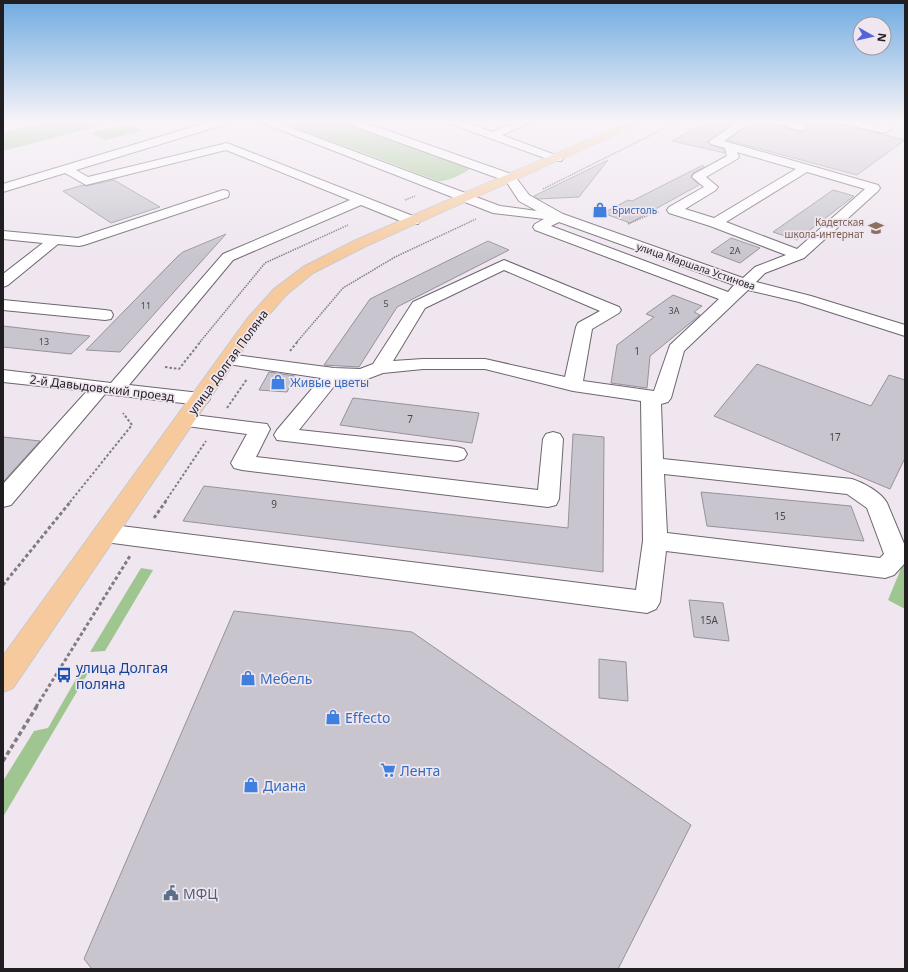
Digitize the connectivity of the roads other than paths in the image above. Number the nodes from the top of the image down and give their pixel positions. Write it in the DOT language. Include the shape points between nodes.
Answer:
graph roads {
  1 [pos="72,167"];
  2 [pos="140,167"];
  3 [pos="280,167"];
  4 [pos="385,167"];
  5 [pos="480,167"];
  6 [pos="536,167"];
  7 [pos="714,167"];
  8 [pos="806,168"];
  9 [pos="67,169"];
  10 [pos="510,178"];
  11 [pos="3,188"];
  12 [pos="223,194"];
  13 [pos="466,198"];
  14 [pos="361,200"];
  15 [pos="558,217"];
  16 [pos="413,221"];
  17 [pos="715,223"];
  18 [pos="3,235"];
  19 [pos="55,240"];
  20 [pos="799,255"];
  21 [pos="3,282"];
  22 [pos="745,284"];
  23 [pos="730,298"];
  24 [pos="3,305"];
  25 [pos="105,315"];
  26 [pos="905,331"];
  27 [pos="228,359"];
  28 [pos="380,368"];
  29 [pos="334,374"];
  30 [pos="3,376"];
  31 [pos="573,385"];
  32 [pos="107,389"];
  33 [pos="651,397"];
  34 [pos="200,400"];
  35 [pos="186,420"];
  36 [pos="553,439"];
  37 [pos="457,454"];
  38 [pos="653,465"];
  39 [pos="3,499"];
  40 [pos="105,533"];
  41 [pos="655,541"];
  42 [pos="3,679"];
  1 -- 9 [label="street"];
  2 -- 9 [label="street" via="86,180"];
  3 -- 14 [label="street"];
  4 -- 13 [label="street, улица Маршала Устинова"];
  5 -- 10 [label="street"];
  6 -- 10 [label="main road, улица Долгая Поляна"];
  7 -- 17 [label="street" via="698,176 712,187 674,210"];
  8 -- 17 [label="street"];
  8 -- 20 [label="street" via="874,188"];
  9 -- 11 [label="street"];
  10 -- 13 [label="main road, улица Долгая Поляна"];
  10 -- 15 [label="street, улица Маршала Устинова" via="524,198"];
  12 -- 19 [label="street" via="79,242"];
  13 -- 15 [label="street, улица Маршала Устинова" via="498,210"];
  13 -- 16 [label="main road, улица Долгая Поляна"];
  14 -- 16 [label="street"];
  14 -- 32 [label="street" via="228,257"];
  15 -- 22 [label="street, улица Маршала Устинова"];
  15 -- 23 [label="street" via="540,227"];
  16 -- 27 [label="main road, улица Долгая Поляна" via="361,242 308,270 280,292"];
  17 -- 20 [label="street"];
  18 -- 19 [label="street"];
  19 -- 21 [label="street"];
  20 -- 22 [label="street" via="760,270"];
  22 -- 23 [label="street"];
  22 -- 26 [label="street, улица Маршала Устинова" via="805,299"];
  23 -- 33 [label="street" via="676,349 661,398"];
  24 -- 25 [label="street"];
  27 -- 29 [label="street"];
  27 -- 34 [label="main road, улица Долгая Поляна"];
  28 -- 29 [label="street" via="362,375"];
  28 -- 31 [label="street" via="423,364 485,364"];
  28 -- 31 [label="street" via="419,305 504,264 613,310 584,327"];
  29 -- 37 [label="street" via="284,435"];
  30 -- 32 [label="street, 2-й Давыдовский проезд"];
  31 -- 33 [label="street"];
  32 -- 34 [label="street, 2-й Давыдовский проезд"];
  32 -- 39 [label="street"];
  33 -- 38 [label="street"];
  34 -- 35 [label="main road, улица Долгая Поляна"];
  35 -- 36 [label="street" via="260,428 242,462 548,499"];
  35 -- 40 [label="main road, улица Долгая Поляна"];
  38 -- 41 [label="street"];
  38 -- 41 [label="street" via="852,487 876,503 897,556 885,568"];
  40 -- 41 [label="street" via="647,602"];
  40 -- 42 [label="main road, улица Долгая Поляна"];
}
